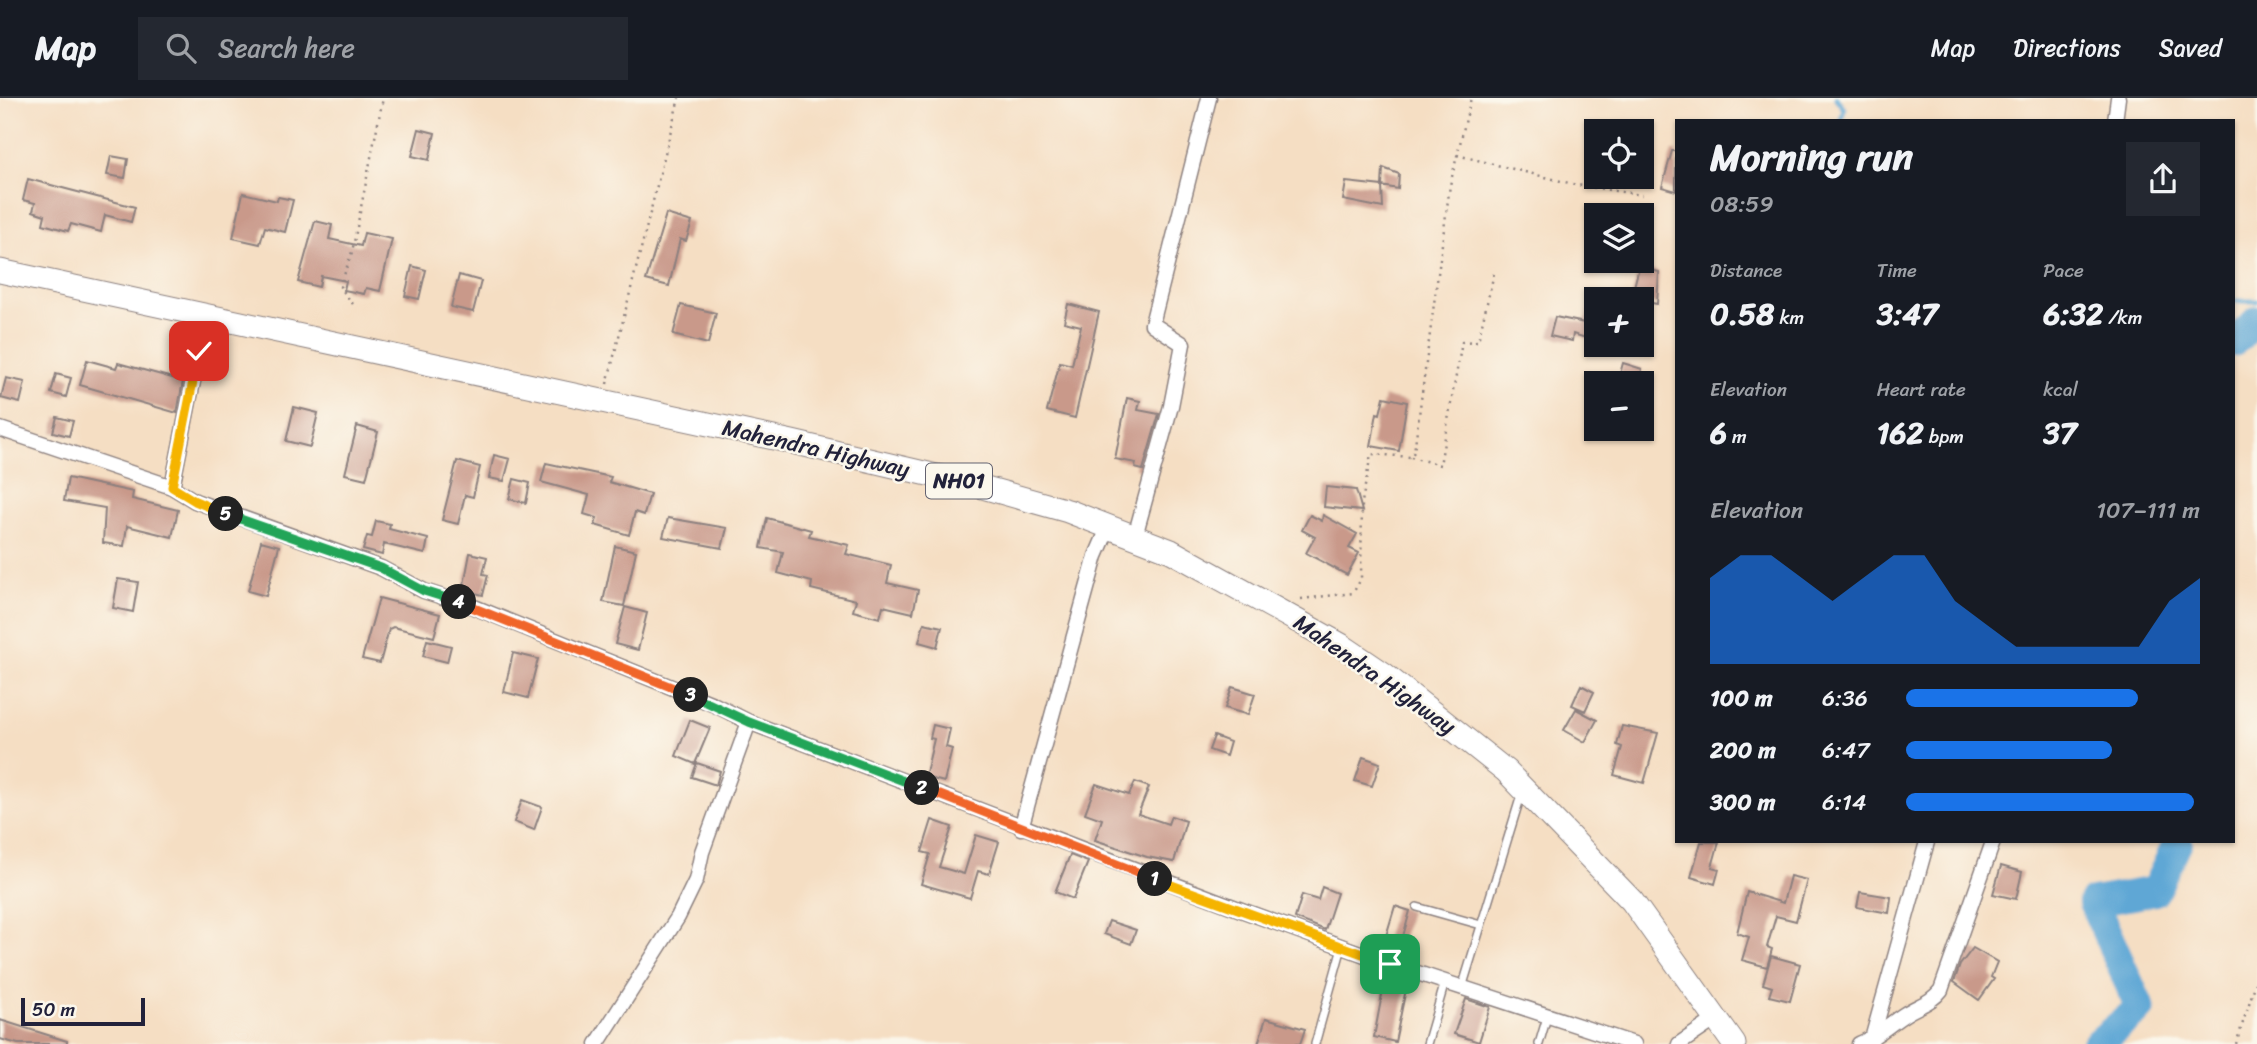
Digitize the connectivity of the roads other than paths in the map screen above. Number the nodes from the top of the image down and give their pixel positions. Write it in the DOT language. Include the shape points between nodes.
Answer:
graph roads {
  1 [pos="1209,98"];
  2 [pos="2118,98"];
  3 [pos="2115,119"];
  4 [pos="0,271"];
  5 [pos="211,316"];
  6 [pos="0,429"];
  7 [pos="172,487"];
  8 [pos="1109,527"];
  9 [pos="1135,537"];
  10 [pos="749,722"];
  11 [pos="1523,788"];
  12 [pos="1021,828"];
  13 [pos="1927,843"];
  14 [pos="1993,843"];
  15 [pos="1418,907"];
  16 [pos="1481,925"];
  17 [pos="1342,947"];
  18 [pos="1445,982"];
  19 [pos="1462,988"];
  20 [pos="1547,1017"];
  21 [pos="1716,1019"];
  22 [pos="1865,1042"];
  23 [pos="597,1044"];
  24 [pos="1315,1044"];
  25 [pos="1427,1044"];
  26 [pos="1539,1044"];
  27 [pos="1634,1044"];
  28 [pos="1679,1044"];
  29 [pos="1734,1044"];
  1 -- 9 [label="street" via="1152,324 1183,344"];
  2 -- 3 [label="street"];
  4 -- 5 [label="highway, Mahendra Highway / NH01"];
  5 -- 7 [label="street" via="199,351"];
  5 -- 8 [label="highway, Mahendra Highway / NH01" via="979,486"];
  6 -- 7 [label="street"];
  7 -- 10 [label="street" via="195,501 381,568 424,591 676,688"];
  8 -- 9 [label="highway, Mahendra Highway / NH01"];
  8 -- 12 [label="street" via="1096,556"];
  9 -- 11 [label="highway, Mahendra Highway / NH01" via="1171,551 1341,645 1469,739"];
  10 -- 12 [label="street"];
  10 -- 23 [label="street" via="690,893"];
  11 -- 16 [label="lane"];
  11 -- 21 [label="highway, Mahendra Highway / NH01" via="1632,901"];
  12 -- 17 [label="street"];
  13 -- 22 [label="street"];
  14 -- 22 [label="street" via="1941,990 1932,1001 1907,1012"];
  15 -- 16 [label="lane"];
  16 -- 19 [label="lane"];
  17 -- 18 [label="street"];
  17 -- 24 [label="lane"];
  18 -- 19 [label="street"];
  18 -- 25 [label="lane"];
  19 -- 20 [label="street"];
  20 -- 26 [label="lane"];
  20 -- 27 [label="street"];
  21 -- 28 [label="street"];
  21 -- 29 [label="highway, Mahendra Highway / NH01"];
}
